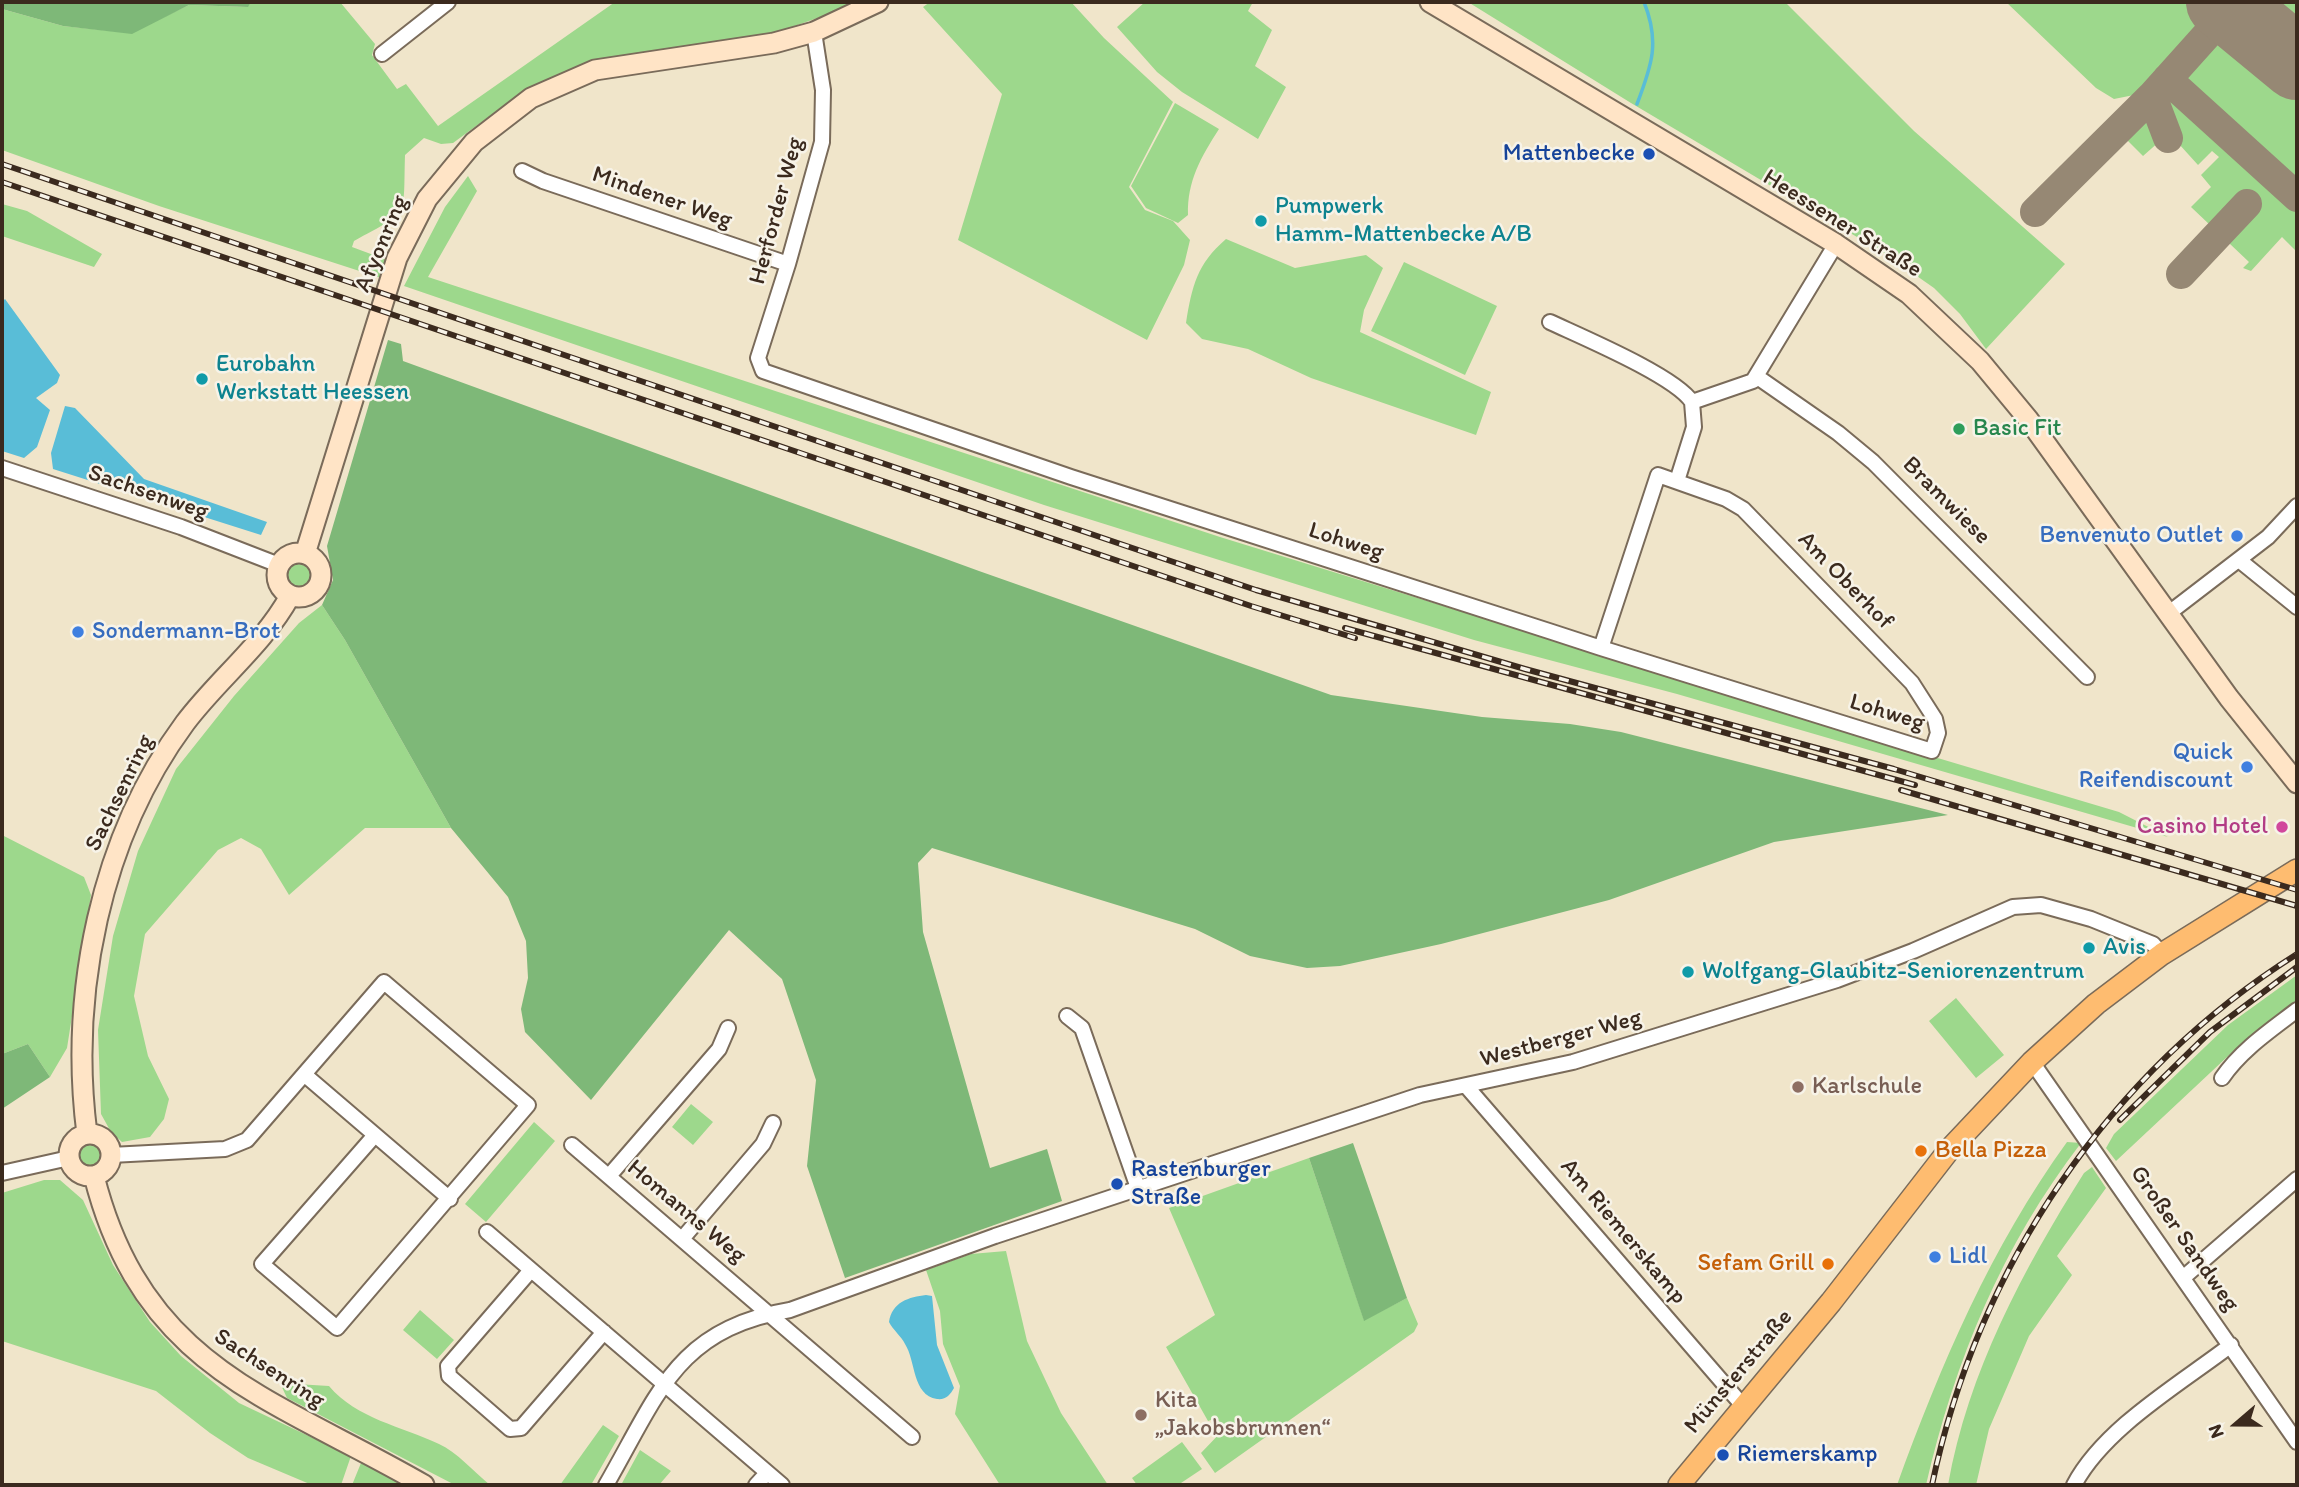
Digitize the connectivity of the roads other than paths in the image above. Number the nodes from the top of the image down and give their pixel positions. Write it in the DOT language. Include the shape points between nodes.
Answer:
graph roads {
  1 [pos="448,2"];
  2 [pos="878,2"];
  3 [pos="1430,2"];
  4 [pos="814,32"];
  5 [pos="382,54"];
  6 [pos="522,171"];
  7 [pos="1836,244"];
  8 [pos="788,264"];
  9 [pos="1550,322"];
  10 [pos="758,358"];
  11 [pos="1756,376"];
  12 [pos="1692,402"];
  13 [pos="2,468"];
  14 [pos="1677,481"];
  15 [pos="2297,506"];
  16 [pos="305,554"];
  17 [pos="2239,559"];
  18 [pos="278,565"];
  19 [pos="290,596"];
  20 [pos="2297,607"];
  21 [pos="2169,613"];
  22 [pos="1601,648"];
  23 [pos="2087,677"];
  24 [pos="1932,751"];
  25 [pos="2297,783"];
  26 [pos="2297,870"];
  27 [pos="2162,954"];
  28 [pos="2297,1010"];
  29 [pos="1067,1016"];
  30 [pos="727,1028"];
  31 [pos="2032,1062"];
  32 [pos="305,1075"];
  33 [pos="2222,1078"];
  34 [pos="1467,1087"];
  35 [pos="773,1123"];
  36 [pos="87,1134"];
  37 [pos="375,1135"];
  38 [pos="572,1145"];
  39 [pos="111,1155"];
  40 [pos="69,1158"];
  41 [pos="2,1173"];
  42 [pos="93,1176"];
  43 [pos="609,1176"];
  44 [pos="2297,1180"];
  45 [pos="1138,1188"];
  46 [pos="450,1199"];
  47 [pos="486,1232"];
  48 [pos="682,1239"];
  49 [pos="531,1270"];
  50 [pos="2184,1277"];
  51 [pos="770,1313"];
  52 [pos="604,1332"];
  53 [pos="2231,1345"];
  54 [pos="665,1385"];
  55 [pos="1744,1407"];
  56 [pos="912,1437"];
  57 [pos="2297,1442"];
  58 [pos="767,1473"];
  59 [pos="424,1485"];
  60 [pos="606,1485"];
  61 [pos="757,1485"];
  62 [pos="782,1485"];
  63 [pos="1679,1485"];
  64 [pos="2074,1485"];
  1 -- 5 [label="street"];
  2 -- 4 [label="street, Afyonring"];
  3 -- 7 [label="street, Heessener Straße"];
  4 -- 8 [label="street, Herforder Weg" via="823,90 822,142"];
  4 -- 16 [label="street, Afyonring" via="775,43 595,70 531,98 502,117 459,157 427,199 397,258"];
  6 -- 8 [label="street, Mindener Weg"];
  7 -- 11 [label="street"];
  7 -- 21 [label="street, Heessener Straße" via="1909,294 1980,361 2045,441"];
  8 -- 10 [label="street, Herforder Weg"];
  9 -- 12 [label="street" via="1663,377"];
  10 -- 22 [label="street, Lohweg" via="759,366 771,374 892,417"];
  11 -- 12 [label="street"];
  11 -- 23 [label="street, Bramwiese" via="1873,461"];
  12 -- 14 [label="street" via="1694,427"];
  13 -- 18 [label="street, Sachsenweg" via="181,527"];
  14 -- 22 [label="street" via="1658,475"];
  14 -- 24 [label="street, Am Oberhof" via="1743,509 1912,684 1935,719 1938,733"];
  15 -- 17 [label="street" via="2269,537"];
  16 -- 18 [label="street" via="290,554"];
  16 -- 19 [label="street" via="319,565 320,583 308,596"];
  17 -- 20 [label="street"];
  17 -- 21 [label="street"];
  18 -- 19 [label="street" via="278,583"];
  19 -- 36 [label="street, Sachsenring" via="271,627 174,738 135,807 109,872 82,1039"];
  21 -- 25 [label="street, Heessener Straße"];
  22 -- 24 [label="street, Lohweg"];
  26 -- 27 [label="main road, Münsterstraße"];
  27 -- 31 [label="main road, Münsterstraße" via="2096,1004"];
  27 -- 34 [label="street, Westberger Weg" via="2153,944 2091,919 2041,905 2013,907 1837,980 1573,1062"];
  28 -- 33 [label="street" via="2258,1040"];
  29 -- 45 [label="street" via="1082,1028"];
  30 -- 43 [label="street" via="719,1049"];
  31 -- 50 [label="street, Großer Sandweg"];
  31 -- 55 [label="main road, Münsterstraße" via="1949,1150"];
  32 -- 37 [label="street"];
  32 -- 39 [label="street" via="247,1140 236,1146"];
  32 -- 46 [label="street" via="384,982 528,1105"];
  34 -- 45 [label="street, Westberger Weg" via="1419,1096"];
  34 -- 55 [label="street, Am Riemerskamp"];
  35 -- 48 [label="street" via="763,1143"];
  36 -- 39 [label="street" via="105,1140"];
  36 -- 40 [label="street" via="73,1143"];
  37 -- 46 [label="street"];
  37 -- 46 [label="street" via="262,1264 337,1328"];
  38 -- 43 [label="street, Homanns Weg"];
  39 -- 42 [label="street" via="105,1170"];
  40 -- 41 [label="street"];
  40 -- 42 [label="street" via="78,1172"];
  42 -- 59 [label="street, Sachsenring" via="129,1268 163,1319 195,1351 277,1409"];
  43 -- 48 [label="street, Homanns Weg"];
  44 -- 50 [label="street"];
  45 -- 51 [label="street, Westberger Weg" via="800,1307"];
  47 -- 49 [label="street"];
  48 -- 51 [label="street, Homanns Weg"];
  49 -- 52 [label="street"];
  49 -- 52 [label="street" via="448,1366 449,1377 510,1429 521,1428"];
  50 -- 53 [label="street, Großer Sandweg"];
  51 -- 54 [label="street, Westberger Weg" via="729,1326 700,1344"];
  51 -- 56 [label="street, Homanns Weg"];
  52 -- 54 [label="street"];
  53 -- 57 [label="street, Großer Sandweg"];
  53 -- 64 [label="street" via="2124,1426"];
  54 -- 58 [label="street"];
  54 -- 60 [label="street, Westberger Weg"];
  55 -- 63 [label="main road, Münsterstraße"];
  58 -- 61 [label="street"];
  58 -- 62 [label="street"];
}
